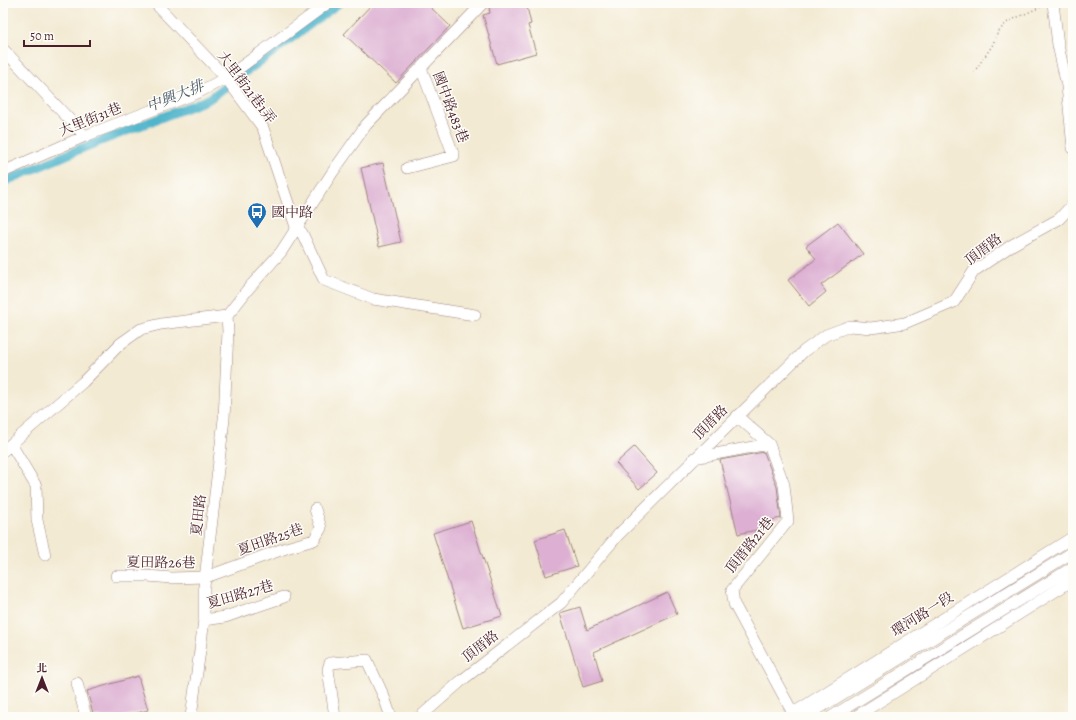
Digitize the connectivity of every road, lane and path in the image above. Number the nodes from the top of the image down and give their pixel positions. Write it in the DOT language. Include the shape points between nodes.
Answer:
graph roads {
  1 [pos="155,3"];
  2 [pos="328,3"];
  3 [pos="483,3"];
  4 [pos="1049,3"];
  5 [pos="1053,3"];
  6 [pos="3,49"];
  7 [pos="421,68"];
  8 [pos="974,72"];
  9 [pos="226,78"];
  10 [pos="1070,84"];
  11 [pos="85,136"];
  12 [pos="1073,148"];
  13 [pos="407,168"];
  14 [pos="3,172"];
  15 [pos="1073,204"];
  16 [pos="296,227"];
  17 [pos="475,315"];
  18 [pos="227,316"];
  19 [pos="737,416"];
  20 [pos="769,444"];
  21 [pos="7,447"];
  22 [pos="694,458"];
  23 [pos="315,509"];
  24 [pos="1073,537"];
  25 [pos="1073,552"];
  26 [pos="45,555"];
  27 [pos="1073,567"];
  28 [pos="116,576"];
  29 [pos="206,578"];
  30 [pos="1073,580"];
  31 [pos="284,597"];
  32 [pos="204,620"];
  33 [pos="77,682"];
  34 [pos="792,716"];
  35 [pos="86,717"];
  36 [pos="190,717"];
  37 [pos="335,717"];
  38 [pos="391,717"];
  39 [pos="420,717"];
  40 [pos="805,717"];
  41 [pos="831,717"];
  42 [pos="855,717"];
  1 -- 9 [label="street, 大里街21巷1弄"];
  2 -- 9 [label="street, 大里街31巷"];
  3 -- 7 [label="street"];
  4 -- 8 [label="path" via="1006,24 998,32 992,46"];
  5 -- 10 [label="street" via="1058,45"];
  6 -- 11 [label="street"];
  7 -- 13 [label="street, 國中路483巷" via="454,156"];
  7 -- 16 [label="street" via="366,125"];
  9 -- 11 [label="street, 大里街31巷"];
  9 -- 16 [label="street, 大里街21巷1弄" via="263,128"];
  10 -- 12 [label="street"];
  11 -- 14 [label="street, 大里街31巷"];
  15 -- 19 [label="street, 頂厝路" via="1059,219 1012,245 974,271 954,302 906,323 871,328 850,326 826,335 804,351"];
  16 -- 17 [label="street, 大里街21巷1弄" via="305,238 324,280 373,299"];
  16 -- 18 [label="street" via="281,252"];
  18 -- 21 [label="street" via="141,329 120,344 83,382"];
  18 -- 29 [label="street, 夏田路" via="224,419"];
  19 -- 20 [label="street, 頂厝路21巷"];
  19 -- 22 [label="street, 頂厝路"];
  20 -- 22 [label="street"];
  20 -- 34 [label="street, 頂厝路21巷" via="784,485 788,520 732,590 734,604"];
  21 -- 26 [label="street" via="36,486 37,520"];
  22 -- 39 [label="street, 頂厝路" via="618,535 561,603 461,681"];
  23 -- 29 [label="street, 夏田路25巷" via="321,528 314,540"];
  24 -- 34 [label="street, 環河路一段"];
  25 -- 40 [label="street, 環河路一段"];
  27 -- 41 [label="street"];
  28 -- 29 [label="street, 夏田路26巷"];
  29 -- 32 [label="street, 夏田路"];
  30 -- 42 [label="street"];
  31 -- 32 [label="street, 夏田路27巷"];
  32 -- 36 [label="street, 夏田路"];
  33 -- 35 [label="street"];
  37 -- 38 [label="street" via="328,669 330,663 367,660"];
}
